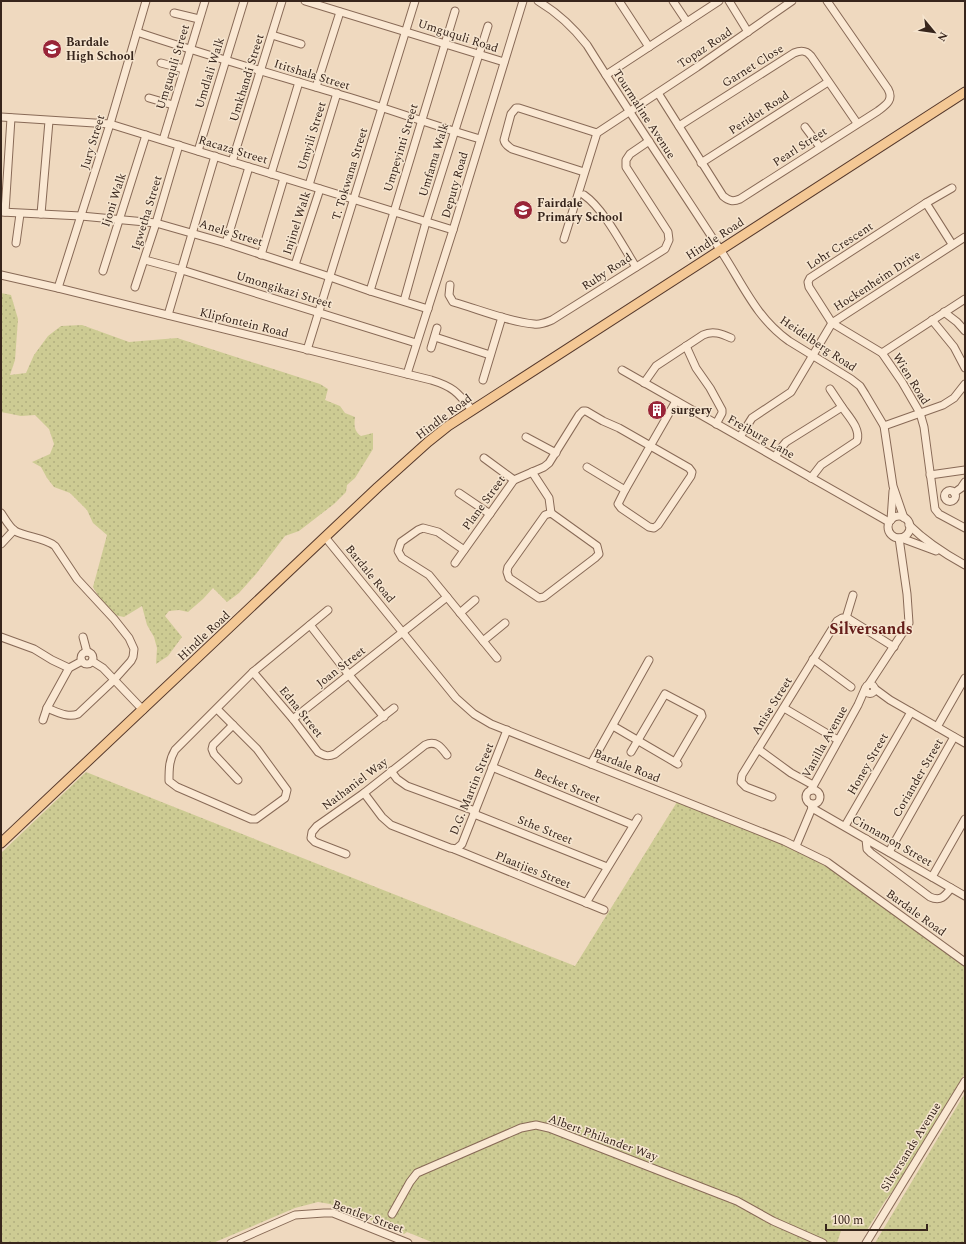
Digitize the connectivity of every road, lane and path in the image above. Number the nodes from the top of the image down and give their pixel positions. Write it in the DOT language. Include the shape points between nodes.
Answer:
graph roads {
  1 [pos="146,1"];
  2 [pos="205,1"];
  3 [pos="244,1"];
  4 [pos="282,1"];
  5 [pos="305,1"];
  6 [pos="523,1"];
  7 [pos="538,1"];
  8 [pos="619,1"];
  9 [pos="673,1"];
  10 [pos="720,1"];
  11 [pos="729,1"];
  12 [pos="792,1"];
  13 [pos="827,1"];
  14 [pos="414,2"];
  15 [pos="455,11"];
  16 [pos="340,12"];
  17 [pos="174,13"];
  18 [pos="199,20"];
  19 [pos="687,22"];
  20 [pos="488,26"];
  21 [pos="406,31"];
  22 [pos="137,32"];
  23 [pos="748,32"];
  24 [pos="272,35"];
  25 [pos="301,44"];
  26 [pos="445,44"];
  27 [pos="649,47"];
  28 [pos="190,50"];
  29 [pos="479,55"];
  30 [pos="225,60"];
  31 [pos="504,62"];
  32 [pos="161,63"];
  33 [pos="184,69"];
  34 [pos="260,71"];
  35 [pos="606,75"];
  36 [pos="299,82"];
  37 [pos="828,82"];
  38 [pos="316,87"];
  39 [pos="965,92"];
  40 [pos="337,93"];
  41 [pos="658,93"];
  42 [pos="149,98"];
  43 [pos="173,105"];
  44 [pos="382,108"];
  45 [pos="629,111"];
  46 [pos="1,117"];
  47 [pos="11,118"];
  48 [pos="49,121"];
  49 [pos="421,121"];
  50 [pos="857,123"];
  51 [pos="110,124"];
  52 [pos="679,126"];
  53 [pos="805,126"];
  54 [pos="455,132"];
  55 [pos="597,133"];
  56 [pos="146,135"];
  57 [pos="480,139"];
  58 [pos="163,140"];
  59 [pos="649,141"];
  60 [pos="179,145"];
  61 [pos="820,147"];
  62 [pos="198,151"];
  63 [pos="215,156"];
  64 [pos="232,162"];
  65 [pos="701,163"];
  66 [pos="249,167"];
  67 [pos="584,172"];
  68 [pos="271,174"];
  69 [pos="284,178"];
  70 [pos="308,185"];
  71 [pos="952,188"];
  72 [pos="320,189"];
  73 [pos="584,195"];
  74 [pos="354,200"];
  75 [pos="926,203"];
  76 [pos="3,212"];
  77 [pos="393,212"];
  78 [pos="20,214"];
  79 [pos="41,214"];
  80 [pos="81,216"];
  81 [pos="119,220"];
  82 [pos="426,222"];
  83 [pos="156,223"];
  84 [pos="453,230"];
  85 [pos="192,233"];
  86 [pos="965,237"];
  87 [pos="564,239"];
  88 [pos="16,243"];
  89 [pos="226,243"];
  90 [pos="952,244"];
  91 [pos="720,250"];
  92 [pos="261,254"];
  93 [pos="144,260"];
  94 [pos="295,265"];
  95 [pos="636,267"];
  96 [pos="182,270"];
  97 [pos="102,271"];
  98 [pos="1,275"];
  99 [pos="330,276"];
  100 [pos="450,285"];
  101 [pos="135,287"];
  102 [pos="58,288"];
  103 [pos="370,291"];
  104 [pos="965,299"];
  105 [pos="404,301"];
  106 [pos="958,304"];
  107 [pos="428,308"];
  108 [pos="944,312"];
  109 [pos="319,313"];
  110 [pos="168,316"];
  111 [pos="502,317"];
  112 [pos="932,320"];
  113 [pos="956,321"];
  114 [pos="832,323"];
  115 [pos="437,328"];
  116 [pos="965,331"];
  117 [pos="435,337"];
  118 [pos="731,338"];
  119 [pos="416,343"];
  120 [pos="686,346"];
  121 [pos="431,348"];
  122 [pos="308,350"];
  123 [pos="882,353"];
  124 [pos="490,354"];
  125 [pos="813,355"];
  126 [pos="965,368"];
  127 [pos="622,370"];
  128 [pos="407,374"];
  129 [pos="483,380"];
  130 [pos="644,383"];
  131 [pos="965,384"];
  132 [pos="830,389"];
  133 [pos="676,401"];
  134 [pos="842,407"];
  135 [pos="472,410"];
  136 [pos="920,413"];
  137 [pos="716,424"];
  138 [pos="884,426"];
  139 [pos="526,437"];
  140 [pos="740,437"];
  141 [pos="651,445"];
  142 [pos="556,453"];
  143 [pos="775,457"];
  144 [pos="484,458"];
  145 [pos="587,467"];
  146 [pos="965,470"];
  147 [pos="532,472"];
  148 [pos="930,475"];
  149 [pos="811,478"];
  150 [pos="514,480"];
  151 [pos="965,482"];
  152 [pos="893,486"];
  153 [pos="625,490"];
  154 [pos="460,493"];
  155 [pos="954,493"];
  156 [pos="1,513"];
  157 [pos="551,513"];
  158 [pos="490,514"];
  159 [pos="904,518"];
  160 [pos="890,521"];
  161 [pos="909,525"];
  162 [pos="965,528"];
  163 [pos="14,530"];
  164 [pos="325,537"];
  165 [pos="900,538"];
  166 [pos="1,544"];
  167 [pos="464,550"];
  168 [pos="945,554"];
  169 [pos="455,563"];
  170 [pos="965,565"];
  171 [pos="853,595"];
  172 [pos="447,597"];
  173 [pos="475,600"];
  174 [pos="328,610"];
  175 [pos="460,613"];
  176 [pos="846,618"];
  177 [pos="505,623"];
  178 [pos="310,625"];
  179 [pos="403,632"];
  180 [pos="1,637"];
  181 [pos="83,637"];
  182 [pos="483,641"];
  183 [pos="894,647"];
  184 [pos="87,652"];
  185 [pos="498,658"];
  186 [pos="813,659"];
  187 [pos="649,660"];
  188 [pos="82,661"];
  189 [pos="92,661"];
  190 [pos="69,668"];
  191 [pos="253,672"];
  192 [pos="349,675"];
  193 [pos="965,678"];
  194 [pos="114,680"];
  195 [pos="851,687"];
  196 [pos="870,689"];
  197 [pos="47,708"];
  198 [pos="394,708"];
  199 [pos="784,708"];
  200 [pos="217,709"];
  201 [pos="142,710"];
  202 [pos="910,712"];
  203 [pos="384,717"];
  204 [pos="293,719"];
  205 [pos="43,720"];
  206 [pos="232,725"];
  207 [pos="613,726"];
  208 [pos="937,727"];
  209 [pos="507,730"];
  210 [pos="954,737"];
  211 [pos="637,740"];
  212 [pos="838,740"];
  213 [pos="965,743"];
  214 [pos="758,749"];
  215 [pos="630,752"];
  216 [pos="447,755"];
  217 [pos="591,764"];
  218 [pos="492,767"];
  219 [pos="391,771"];
  220 [pos="238,780"];
  221 [pos="812,787"];
  222 [pos="364,793"];
  223 [pos="772,797"];
  224 [pos="811,806"];
  225 [pos="474,813"];
  226 [pos="638,818"];
  227 [pos="965,819"];
  228 [pos="633,825"];
  229 [pos="845,826"];
  230 [pos="866,839"];
  231 [pos="1,843"];
  232 [pos="796,846"];
  233 [pos="452,849"];
  234 [pos="888,852"];
  235 [pos="346,854"];
  236 [pos="607,867"];
  237 [pos="932,877"];
  238 [pos="951,888"];
  239 [pos="965,896"];
  240 [pos="586,903"];
  241 [pos="604,910"];
  242 [pos="965,962"];
  243 [pos="965,1081"];
  244 [pos="392,1214"];
  245 [pos="876,1226"];
  246 [pos="231,1243"];
  247 [pos="408,1243"];
  248 [pos="823,1243"];
  249 [pos="860,1243"];
  250 [pos="866,1243"];
  1 -- 22 [label="street, Jury Street"];
  2 -- 18 [label="street, Umguquli Street"];
  3 -- 30 [label="street, Umdlali Walk"];
  4 -- 24 [label="street, Umkhandi Street"];
  5 -- 16 [label="street"];
  6 -- 31 [label="street, Deputy Road"];
  7 -- 35 [label="street, Tourmaline Avenue" via="563,17 578,33"];
  8 -- 27 [label="street"];
  9 -- 19 [label="street"];
  10 -- 19 [label="street"];
  11 -- 23 [label="street"];
  12 -- 23 [label="street, Topaz Road"];
  13 -- 50 [label="street, Pearl Street" via="890,94 887,104"];
  14 -- 21 [label="street, T. Tokwana Street"];
  15 -- 26 [label="street, Umpeyinti Street"];
  16 -- 21 [label="street"];
  16 -- 38 [label="street"];
  17 -- 18 [label="street"];
  18 -- 28 [label="street, Umguquli Street"];
  19 -- 27 [label="street"];
  20 -- 29 [label="street, Umfama Walk"];
  21 -- 26 [label="street, Umguquli Road"];
  21 -- 44 [label="street, T. Tokwana Street"];
  22 -- 28 [label="street, Ititshala Street"];
  22 -- 51 [label="street, Jury Street"];
  23 -- 41 [label="street, Topaz Road"];
  24 -- 25 [label="street"];
  24 -- 34 [label="street, Umkhandi Street"];
  26 -- 29 [label="street, Umguquli Road"];
  26 -- 49 [label="street, Umpeyinti Street"];
  27 -- 35 [label="street"];
  28 -- 30 [label="street, Ititshala Street"];
  28 -- 33 [label="street, Umguquli Street"];
  29 -- 31 [label="street, Umguquli Road"];
  29 -- 54 [label="street, Umfama Walk"];
  30 -- 34 [label="street, Ititshala Street"];
  30 -- 62 [label="street, Umdlali Walk"];
  31 -- 57 [label="street, Deputy Road"];
  32 -- 33 [label="street"];
  33 -- 43 [label="street, Umguquli Street"];
  34 -- 36 [label="street, Ititshala Street"];
  34 -- 64 [label="street, Umkhandi Street"];
  35 -- 45 [label="street, Tourmaline Avenue"];
  36 -- 38 [label="street, Ititshala Street"];
  36 -- 68 [label="street"];
  37 -- 50 [label="street, Garnet Close"];
  37 -- 52 [label="street, Garnet Close" via="809,54 799,51"];
  37 -- 65 [label="street, Peridot Road"];
  38 -- 40 [label="street, Ititshala Street"];
  39 -- 91 [label="main road, Hindle Road"];
  40 -- 44 [label="street, Ititshala Street"];
  40 -- 70 [label="street, Umyili Street"];
  41 -- 45 [label="street, Topaz Road"];
  41 -- 52 [label="street, Pearl Street"];
  42 -- 43 [label="street"];
  43 -- 58 [label="street, Umguquli Street"];
  44 -- 49 [label="street, Ititshala Street"];
  44 -- 74 [label="street, T. Tokwana Street"];
  45 -- 55 [label="street, Topaz Road"];
  45 -- 59 [label="street, Tourmaline Avenue"];
  46 -- 47 [label="street, Racaza Street"];
  47 -- 48 [label="street, Racaza Street"];
  47 -- 76 [label="street"];
  48 -- 51 [label="street, Racaza Street"];
  48 -- 79 [label="street"];
  49 -- 54 [label="street, Ititshala Street"];
  49 -- 77 [label="street, Umpeyinti Street"];
  50 -- 61 [label="street, Pearl Street"];
  51 -- 56 [label="street, Racaza Street"];
  51 -- 80 [label="street, Jury Street"];
  52 -- 65 [label="street, Pearl Street"];
  53 -- 61 [label="street"];
  54 -- 57 [label="street, Ititshala Street"];
  54 -- 82 [label="street, Umfama Walk"];
  55 -- 67 [label="street"];
  55 -- 67 [label="street" via="516,108 511,114 504,140 512,149"];
  56 -- 58 [label="street, Racaza Street"];
  56 -- 81 [label="street, Ijoni Walk"];
  57 -- 84 [label="street, Deputy Road"];
  58 -- 60 [label="street, Racaza Street"];
  59 -- 91 [label="street, Tourmaline Avenue"];
  59 -- 95 [label="street, Ruby Road" via="630,154 626,160 626,167 668,232 669,240 664,249"];
  60 -- 62 [label="street, Racaza Street"];
  60 -- 83 [label="street, Igwetha Street"];
  61 -- 65 [label="street, Pearl Street" via="734,201 724,196"];
  62 -- 63 [label="street, Racaza Street"];
  63 -- 64 [label="street, Racaza Street"];
  63 -- 85 [label="street"];
  64 -- 66 [label="street, Racaza Street"];
  66 -- 68 [label="street, Racaza Street"];
  66 -- 89 [label="street"];
  67 -- 87 [label="street"];
  68 -- 69 [label="street, Racaza Street"];
  69 -- 70 [label="street, Racaza Street"];
  69 -- 92 [label="street"];
  70 -- 72 [label="street, Racaza Street"];
  71 -- 75 [label="street, Lohr Crescent"];
  72 -- 74 [label="street, Racaza Street"];
  72 -- 94 [label="street, Injinel Walk"];
  73 -- 95 [label="street" via="599,208"];
  74 -- 77 [label="street, Racaza Street"];
  74 -- 99 [label="street, T. Tokwana Street"];
  75 -- 90 [label="street"];
  75 -- 114 [label="street, Lohr Crescent" via="810,278 809,287"];
  76 -- 78 [label="street, Anele Street"];
  77 -- 82 [label="street, Racaza Street"];
  77 -- 103 [label="street, Umpeyinti Street"];
  78 -- 79 [label="street, Anele Street"];
  78 -- 88 [label="street"];
  79 -- 80 [label="street, Anele Street"];
  80 -- 81 [label="street, Anele Street"];
  80 -- 102 [label="street, Jury Street"];
  81 -- 83 [label="street, Anele Street"];
  81 -- 97 [label="street, Ijoni Walk"];
  82 -- 84 [label="street, Racaza Street"];
  82 -- 105 [label="street, Umfama Walk"];
  83 -- 85 [label="street, Anele Street"];
  83 -- 93 [label="street, Igwetha Street"];
  84 -- 107 [label="street, Deputy Road"];
  85 -- 89 [label="street, Anele Street"];
  85 -- 96 [label="street"];
  86 -- 90 [label="street, Hockenheim Drive"];
  89 -- 92 [label="street, Anele Street"];
  90 -- 114 [label="street, Hockenheim Drive"];
  91 -- 125 [label="street, Heidelberg Road" via="764,319 780,335"];
  91 -- 135 [label="main road, Hindle Road"];
  92 -- 94 [label="street, Anele Street"];
  93 -- 96 [label="street, Umongikazi Street"];
  93 -- 101 [label="street, Igwetha Street"];
  94 -- 99 [label="street, Anele Street"];
  95 -- 111 [label="street, Ruby Road" via="544,323 535,324"];
  96 -- 109 [label="street, Umongikazi Street"];
  96 -- 110 [label="street"];
  98 -- 102 [label="street, Klipfontein Road"];
  99 -- 103 [label="street, Anele Street"];
  99 -- 109 [label="street, T. Tokwana Street"];
  100 -- 111 [label="street, Ruby Road" via="449,295 453,302"];
  102 -- 110 [label="street, Klipfontein Road"];
  103 -- 105 [label="street, Anele Street"];
  104 -- 106 [label="street"];
  105 -- 107 [label="street, Anele Street"];
  106 -- 108 [label="street"];
  106 -- 113 [label="street"];
  107 -- 119 [label="street, Deputy Road"];
  108 -- 112 [label="street"];
  108 -- 113 [label="street"];
  109 -- 119 [label="street, Umongikazi Street"];
  109 -- 122 [label="street, T. Tokwana Street"];
  110 -- 122 [label="street, Klipfontein Road"];
  111 -- 124 [label="street"];
  112 -- 123 [label="street"];
  112 -- 126 [label="street" via="954,347"];
  113 -- 116 [label="street"];
  114 -- 123 [label="street, Wien Road"];
  114 -- 125 [label="street, Hockenheim Drive"];
  115 -- 117 [label="street"];
  117 -- 121 [label="street"];
  117 -- 124 [label="street"];
  118 -- 120 [label="street" via="711,333"];
  119 -- 128 [label="street, Deputy Road"];
  120 -- 130 [label="street" via="654,367"];
  120 -- 137 [label="street" via="696,368 722,410"];
  122 -- 128 [label="street, Klipfontein Road"];
  123 -- 136 [label="street, Wien Road"];
  124 -- 129 [label="street"];
  125 -- 138 [label="street, Heidelberg Road" via="860,386"];
  125 -- 140 [label="street, Hockenheim Drive" via="791,392 752,418"];
  127 -- 130 [label="street, Freiburg Lane"];
  128 -- 135 [label="street, Klipfontein Road" via="449,386"];
  130 -- 133 [label="street, Freiburg Lane"];
  131 -- 136 [label="street" via="949,401"];
  132 -- 134 [label="street"];
  133 -- 137 [label="street, Freiburg Lane"];
  133 -- 141 [label="street"];
  134 -- 143 [label="street" via="790,438"];
  134 -- 149 [label="street" via="857,430 857,441 821,465"];
  135 -- 164 [label="main road, Hindle Road" via="428,442"];
  136 -- 138 [label="street"];
  136 -- 148 [label="street, Wien Road"];
  137 -- 140 [label="street, Freiburg Lane"];
  138 -- 152 [label="street, Heidelberg Road"];
  139 -- 142 [label="street"];
  140 -- 143 [label="street, Freiburg Lane"];
  141 -- 142 [label="street, Plane Street" via="585,411 579,415"];
  141 -- 153 [label="street"];
  141 -- 153 [label="street" via="690,468 691,476 654,528 621,508 618,504"];
  142 -- 147 [label="street, Plane Street" via="548,465"];
  143 -- 149 [label="street, Freiburg Lane"];
  144 -- 150 [label="street"];
  145 -- 153 [label="street"];
  146 -- 148 [label="street"];
  147 -- 150 [label="street, Plane Street"];
  147 -- 157 [label="street" via="547,494"];
  148 -- 162 [label="street, Wien Road" via="935,509 939,514"];
  149 -- 160 [label="street, Freiburg Lane"];
  150 -- 158 [label="street, Plane Street"];
  151 -- 155 [label="street"];
  152 -- 159 [label="street, Heidelberg Road"];
  152 -- 160 [label="street, Heidelberg Road"];
  154 -- 158 [label="street"];
  156 -- 163 [label="street"];
  157 -- 157 [label="street" via="597,546 599,554 544,597 539,598 509,578 507,572 508,567 546,516"];
  158 -- 167 [label="street, Plane Street"];
  159 -- 160 [label="street" via="897,516"];
  159 -- 161 [label="street"];
  160 -- 165 [label="street" via="890,534"];
  161 -- 165 [label="street" via="908,533"];
  161 -- 168 [label="street"];
  163 -- 166 [label="street"];
  163 -- 194 [label="street" via="53,544 77,579 129,638 134,650 133,657"];
  164 -- 179 [label="street, Bardale Road"];
  164 -- 201 [label="main road, Hindle Road"];
  165 -- 168 [label="street"];
  165 -- 183 [label="street, Vanilla Avenue" via="910,621"];
  167 -- 169 [label="street, Plane Street"];
  167 -- 172 [label="street, Plane Street" via="438,532 423,528 399,545 398,554 429,575"];
  168 -- 170 [label="street"];
  171 -- 176 [label="street"];
  172 -- 175 [label="street"];
  172 -- 179 [label="street, Joan Street"];
  173 -- 175 [label="street"];
  174 -- 178 [label="street"];
  175 -- 182 [label="street"];
  176 -- 183 [label="street"];
  176 -- 186 [label="street, Anise Street" via="837,621"];
  177 -- 182 [label="street"];
  178 -- 191 [label="street"];
  178 -- 192 [label="street"];
  179 -- 192 [label="street, Joan Street"];
  179 -- 209 [label="street, Bardale Road" via="461,703 482,719"];
  180 -- 190 [label="street" via="34,649"];
  181 -- 184 [label="street"];
  182 -- 185 [label="street"];
  183 -- 196 [label="street, Vanilla Avenue"];
  184 -- 188 [label="street" via="82,654"];
  184 -- 189 [label="street" via="93,656"];
  186 -- 195 [label="street"];
  186 -- 199 [label="street, Anise Street"];
  187 -- 207 [label="street"];
  188 -- 189 [label="street" via="90,664"];
  188 -- 190 [label="street"];
  189 -- 194 [label="street"];
  190 -- 197 [label="street"];
  191 -- 200 [label="street"];
  191 -- 204 [label="street, Edna Street"];
  192 -- 203 [label="street"];
  192 -- 204 [label="street, Joan Street"];
  193 -- 208 [label="street"];
  194 -- 197 [label="street" via="76,715"];
  194 -- 201 [label="street"];
  196 -- 202 [label="street"];
  196 -- 212 [label="street, Vanilla Avenue"];
  197 -- 205 [label="street"];
  198 -- 203 [label="street, Edna Street"];
  199 -- 212 [label="street"];
  199 -- 214 [label="street, Anise Street"];
  200 -- 206 [label="street"];
  200 -- 206 [label="street" via="175,750 169,764 169,781 177,787 256,819 285,798 287,790 257,749"];
  201 -- 231 [label="main road, Hindle Road"];
  202 -- 208 [label="street"];
  202 -- 229 [label="street, Honey Street"];
  203 -- 204 [label="street, Edna Street" via="335,754 328,756 318,752"];
  206 -- 220 [label="street" via="212,749"];
  207 -- 211 [label="street"];
  207 -- 217 [label="street"];
  208 -- 210 [label="street"];
  209 -- 217 [label="street, Bardale Road"];
  209 -- 218 [label="street, D.G. Martin Street"];
  210 -- 213 [label="street"];
  210 -- 234 [label="street, Coriander Street"];
  211 -- 211 [label="street" via="677,763 702,716 701,713 665,694"];
  211 -- 215 [label="street"];
  212 -- 221 [label="street, Vanilla Avenue"];
  214 -- 221 [label="street"];
  214 -- 223 [label="street, Anise Street" via="742,775 741,782 746,787"];
  216 -- 219 [label="street, Nathaniel Way" via="436,744 429,743"];
  217 -- 232 [label="street, Bardale Road"];
  218 -- 225 [label="street, D.G. Martin Street"];
  218 -- 228 [label="street, Becket Street"];
  219 -- 222 [label="street, Nathaniel Way"];
  219 -- 225 [label="street, Sthe Street" via="407,786"];
  221 -- 224 [label="street" via="806,793"];
  221 -- 224 [label="street" via="820,796"];
  222 -- 233 [label="street, Plaatjies Street" via="391,825"];
  222 -- 235 [label="street, Nathaniel Way" via="317,826 311,835 319,844"];
  224 -- 229 [label="street, Cinnamon Street"];
  224 -- 232 [label="street"];
  225 -- 233 [label="street, D.G. Martin Street" via="462,844"];
  225 -- 236 [label="street, Sthe Street"];
  226 -- 228 [label="street"];
  227 -- 237 [label="street"];
  228 -- 236 [label="street"];
  229 -- 230 [label="street, Cinnamon Street"];
  230 -- 234 [label="street, Cinnamon Street"];
  230 -- 238 [label="street" via="866,846 871,853 930,897 937,900 942,898"];
  232 -- 242 [label="street, Bardale Road" via="827,862"];
  233 -- 240 [label="street, Plaatjies Street"];
  234 -- 237 [label="street, Cinnamon Street"];
  236 -- 240 [label="street"];
  237 -- 238 [label="street, Cinnamon Street"];
  238 -- 239 [label="street, Cinnamon Street"];
  240 -- 241 [label="street, Plaatjies Street"];
  243 -- 245 [label="street, Silversands Avenue"];
  244 -- 248 [label="street, Albert Philander Way" via="410,1182 421,1170 521,1128 536,1125 737,1201 778,1224"];
  245 -- 249 [label="street, Silversands Avenue"];
  245 -- 250 [label="street, Silversands Avenue"];
  246 -- 247 [label="street, Bentley Street" via="295,1215 324,1213 333,1214"];
}
